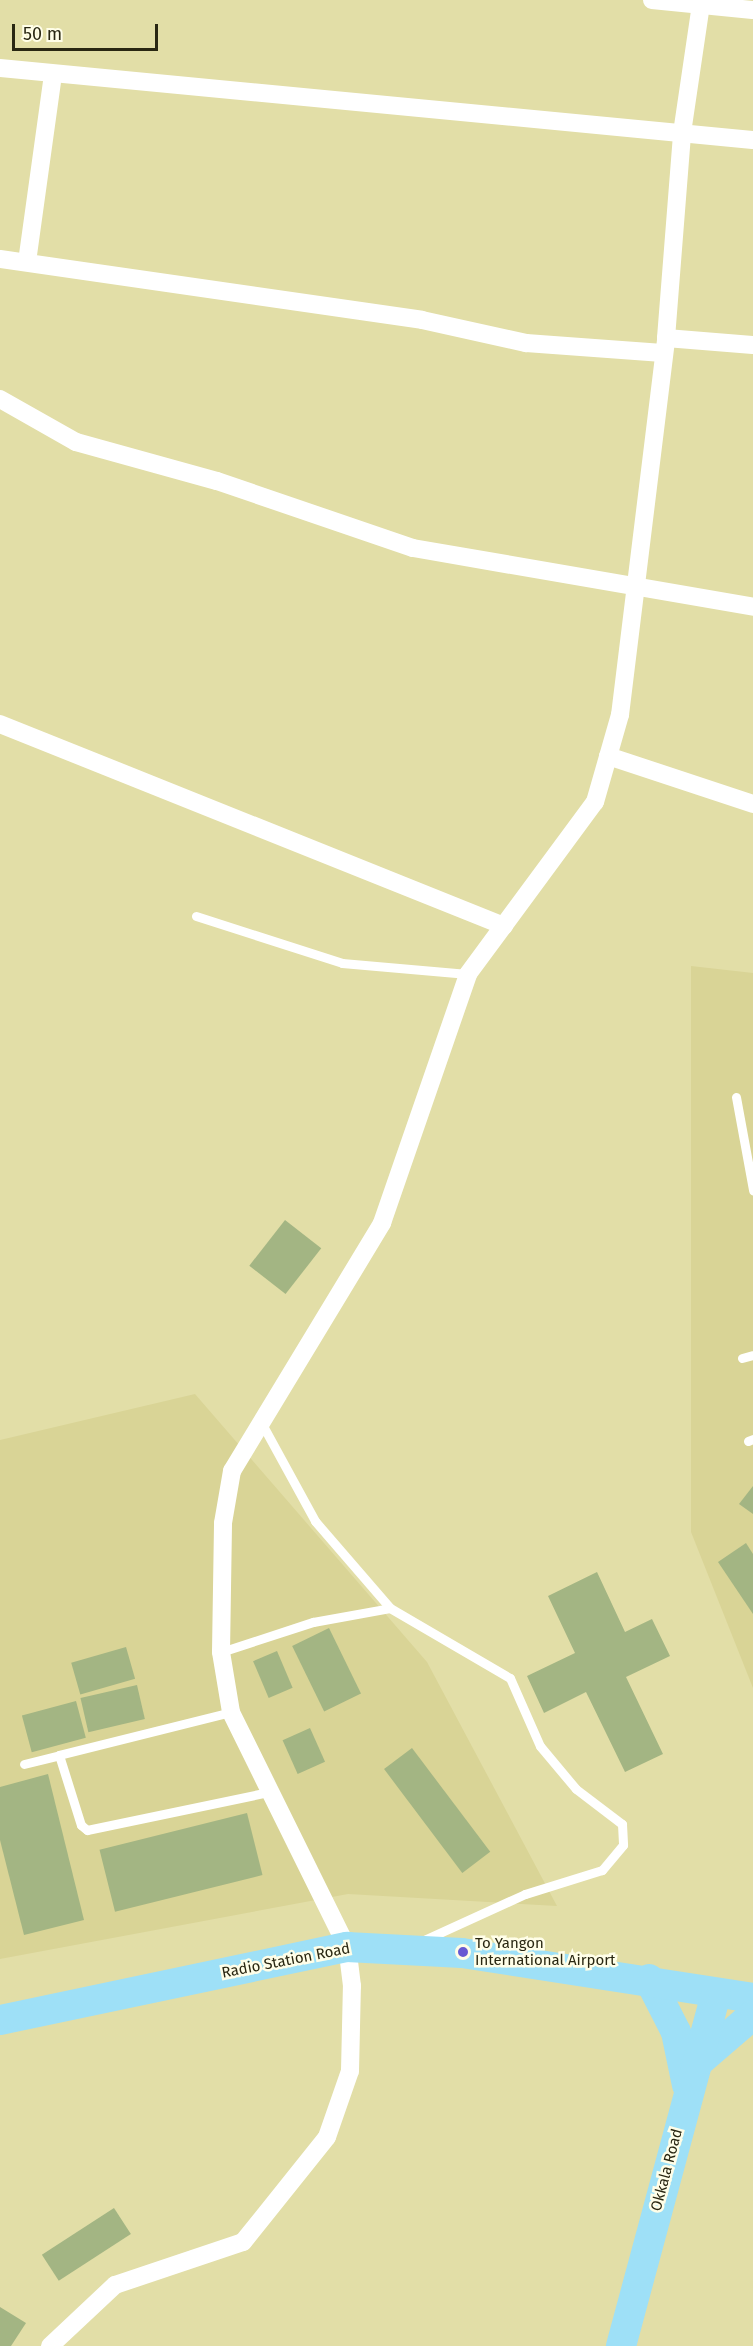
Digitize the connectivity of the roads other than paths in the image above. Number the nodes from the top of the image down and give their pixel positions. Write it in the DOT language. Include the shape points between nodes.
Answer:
graph roads {
  1 [pos="652,0"];
  2 [pos="701,5"];
  3 [pos="753,10"];
  4 [pos="0,68"];
  5 [pos="53,75"];
  6 [pos="682,133"];
  7 [pos="753,140"];
  8 [pos="0,259"];
  9 [pos="27,262"];
  10 [pos="664,345"];
  11 [pos="753,345"];
  12 [pos="0,399"];
  13 [pos="636,587"];
  14 [pos="753,607"];
  15 [pos="0,724"];
  16 [pos="608,756"];
  17 [pos="753,804"];
  18 [pos="196,916"];
  19 [pos="504,926"];
  20 [pos="468,974"];
  21 [pos="736,1097"];
  22 [pos="753,1190"];
  23 [pos="753,1355"];
  24 [pos="742,1358"];
  25 [pos="262,1424"];
  26 [pos="390,1608"];
  27 [pos="221,1652"];
  28 [pos="231,1712"];
  29 [pos="58,1755"];
  30 [pos="24,1764"];
  31 [pos="269,1792"];
  32 [pos="347,1947"];
  33 [pos="406,1948"];
  34 [pos="650,1979"];
  35 [pos="716,1994"];
  36 [pos="753,1998"];
  37 [pos="753,2015"];
  38 [pos="0,2020"];
  39 [pos="692,2078"];
  40 [pos="50,2346"];
  41 [pos="621,2346"];
  1 -- 2 [label="street"];
  2 -- 3 [label="street"];
  2 -- 6 [label="street"];
  4 -- 5 [label="street"];
  5 -- 6 [label="street"];
  5 -- 9 [label="street"];
  6 -- 7 [label="street"];
  6 -- 10 [label="street"];
  8 -- 9 [label="street"];
  9 -- 10 [label="street" via="422,320 526,343"];
  10 -- 11 [label="street"];
  10 -- 13 [label="street"];
  12 -- 13 [label="street" via="76,442 217,481 413,548"];
  13 -- 14 [label="street"];
  13 -- 16 [label="street" via="620,715"];
  15 -- 19 [label="street"];
  16 -- 17 [label="street"];
  16 -- 19 [label="street" via="595,802"];
  18 -- 20 [label="lane" via="342,963"];
  19 -- 20 [label="street"];
  20 -- 25 [label="street" via="382,1223"];
  21 -- 22 [label="lane"];
  23 -- 24 [label="lane"];
  25 -- 26 [label="lane" via="315,1521"];
  25 -- 27 [label="street" via="232,1471 223,1523"];
  26 -- 27 [label="lane" via="313,1622"];
  26 -- 33 [label="lane" via="510,1678 540,1746 576,1789 622,1824 623,1845 602,1870 525,1894"];
  27 -- 28 [label="street"];
  28 -- 29 [label="lane"];
  28 -- 31 [label="street"];
  29 -- 30 [label="lane"];
  29 -- 31 [label="lane" via="87,1830"];
  31 -- 32 [label="street"];
  32 -- 33 [label="main road, Radio Station Road"];
  32 -- 38 [label="main road, Radio Station Road"];
  32 -- 40 [label="street" via="352,1986 350,2071 327,2137 243,2242 115,2285"];
  33 -- 34 [label="main road, Radio Station Road"];
  34 -- 35 [label="main road, Radio Station Road"];
  34 -- 39 [label="main road" via="676,2032"];
  35 -- 36 [label="main road, Radio Station Road"];
  35 -- 39 [label="main road, Okkala Road"];
  37 -- 39 [label="main road"];
  39 -- 41 [label="main road, Okkala Road"];
}
